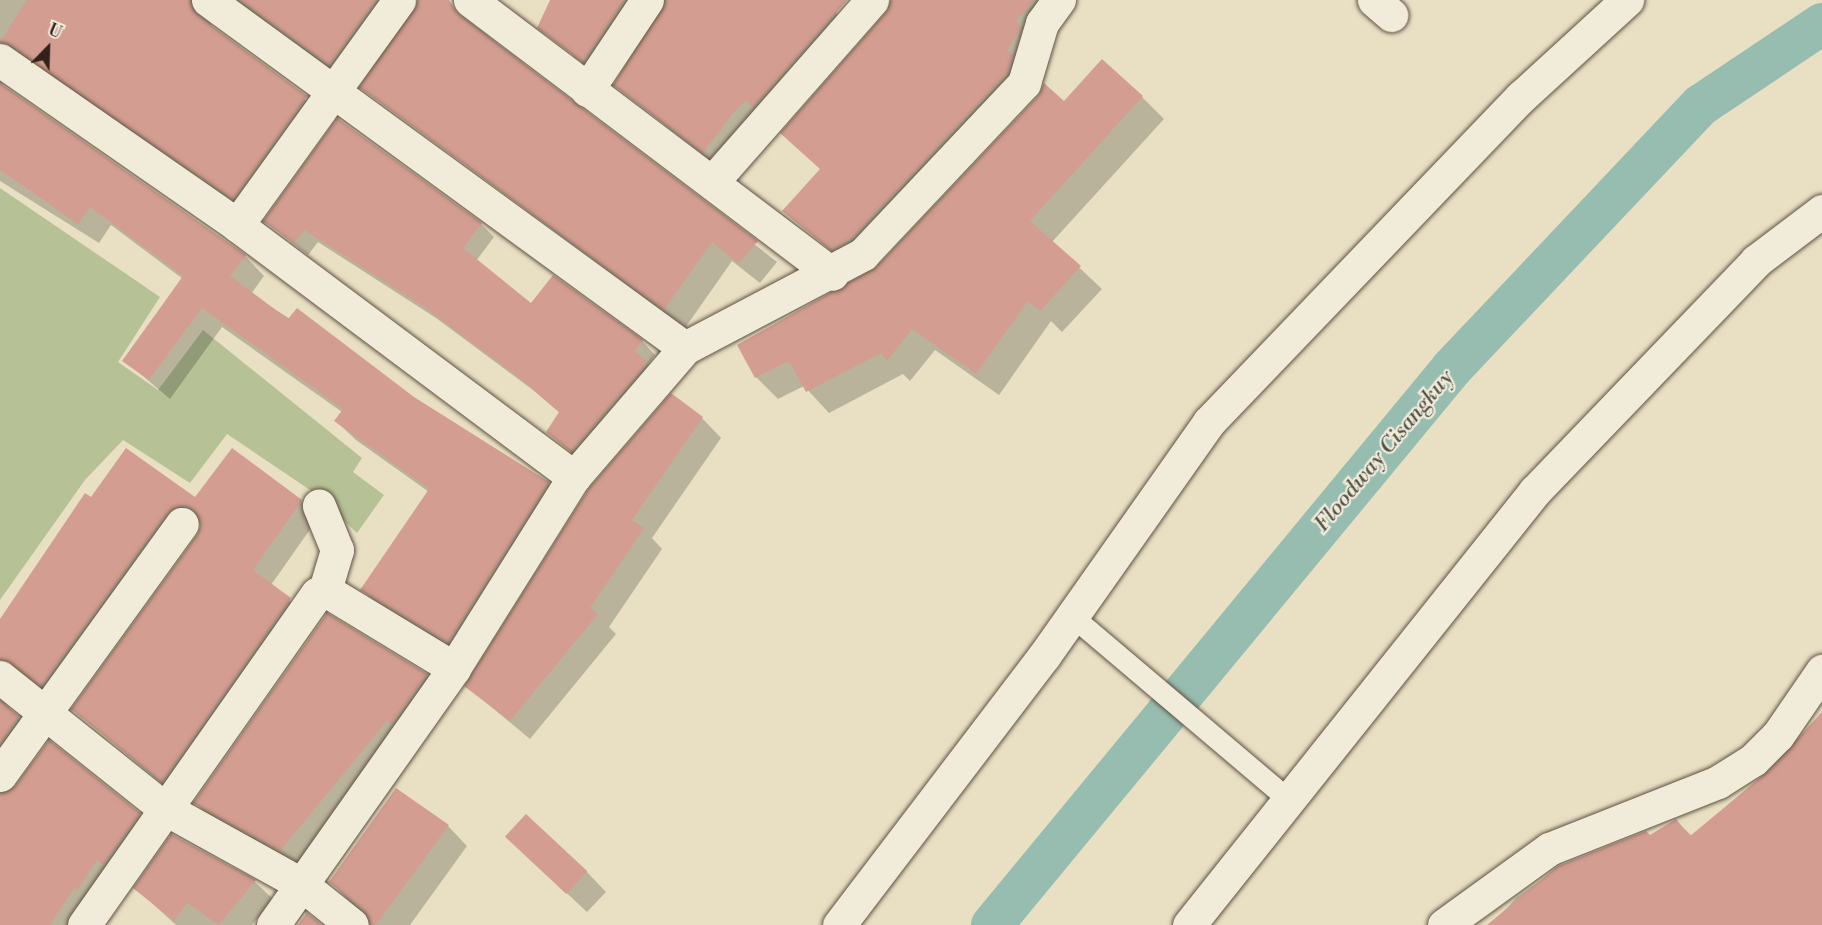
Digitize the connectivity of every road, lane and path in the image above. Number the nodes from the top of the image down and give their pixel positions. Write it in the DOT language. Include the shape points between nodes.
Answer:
graph roads {
  1 [pos="208,0"];
  2 [pos="399,0"];
  3 [pos="470,0"];
  4 [pos="648,0"];
  5 [pos="872,0"];
  6 [pos="1059,0"];
  7 [pos="1628,0"];
  8 [pos="0,60"];
  9 [pos="587,90"];
  10 [pos="332,92"];
  11 [pos="713,180"];
  12 [pos="1822,211"];
  13 [pos="237,225"];
  14 [pos="831,274"];
  15 [pos="685,348"];
  16 [pos="574,477"];
  17 [pos="318,506"];
  18 [pos="182,524"];
  19 [pos="325,590"];
  20 [pos="1072,616"];
  21 [pos="454,668"];
  22 [pos="1822,671"];
  23 [pos="0,677"];
  24 [pos="44,713"];
  25 [pos="0,775"];
  26 [pos="1288,799"];
  27 [pos="164,808"];
  28 [pos="301,884"];
  29 [pos="84,925"];
  30 [pos="273,925"];
  31 [pos="352,925"];
  32 [pos="839,925"];
  33 [pos="1189,925"];
  34 [pos="1444,925"];
  1 -- 10 [label="street"];
  2 -- 10 [label="street"];
  3 -- 9 [label="street"];
  4 -- 9 [label="street"];
  5 -- 11 [label="street"];
  6 -- 14 [label="street" via="1042,23 1024,83 863,254"];
  7 -- 20 [label="street" via="1521,97 1209,422"];
  8 -- 13 [label="street"];
  9 -- 11 [label="street"];
  10 -- 13 [label="street"];
  10 -- 15 [label="street"];
  11 -- 14 [label="street"];
  12 -- 26 [label="street" via="1756,261 1535,491"];
  13 -- 16 [label="street"];
  14 -- 15 [label="street"];
  15 -- 16 [label="street"];
  16 -- 21 [label="street"];
  17 -- 19 [label="street" via="337,550"];
  18 -- 24 [label="street"];
  19 -- 21 [label="street"];
  19 -- 27 [label="street"];
  20 -- 26 [label="lane"];
  20 -- 32 [label="street"];
  21 -- 28 [label="street"];
  22 -- 34 [label="street" via="1778,735 1753,760 1718,782 1549,849"];
  23 -- 24 [label="street"];
  24 -- 25 [label="street"];
  24 -- 27 [label="street"];
  26 -- 33 [label="street"];
  27 -- 28 [label="street"];
  27 -- 29 [label="street"];
  28 -- 30 [label="street"];
  28 -- 31 [label="street"];
}
